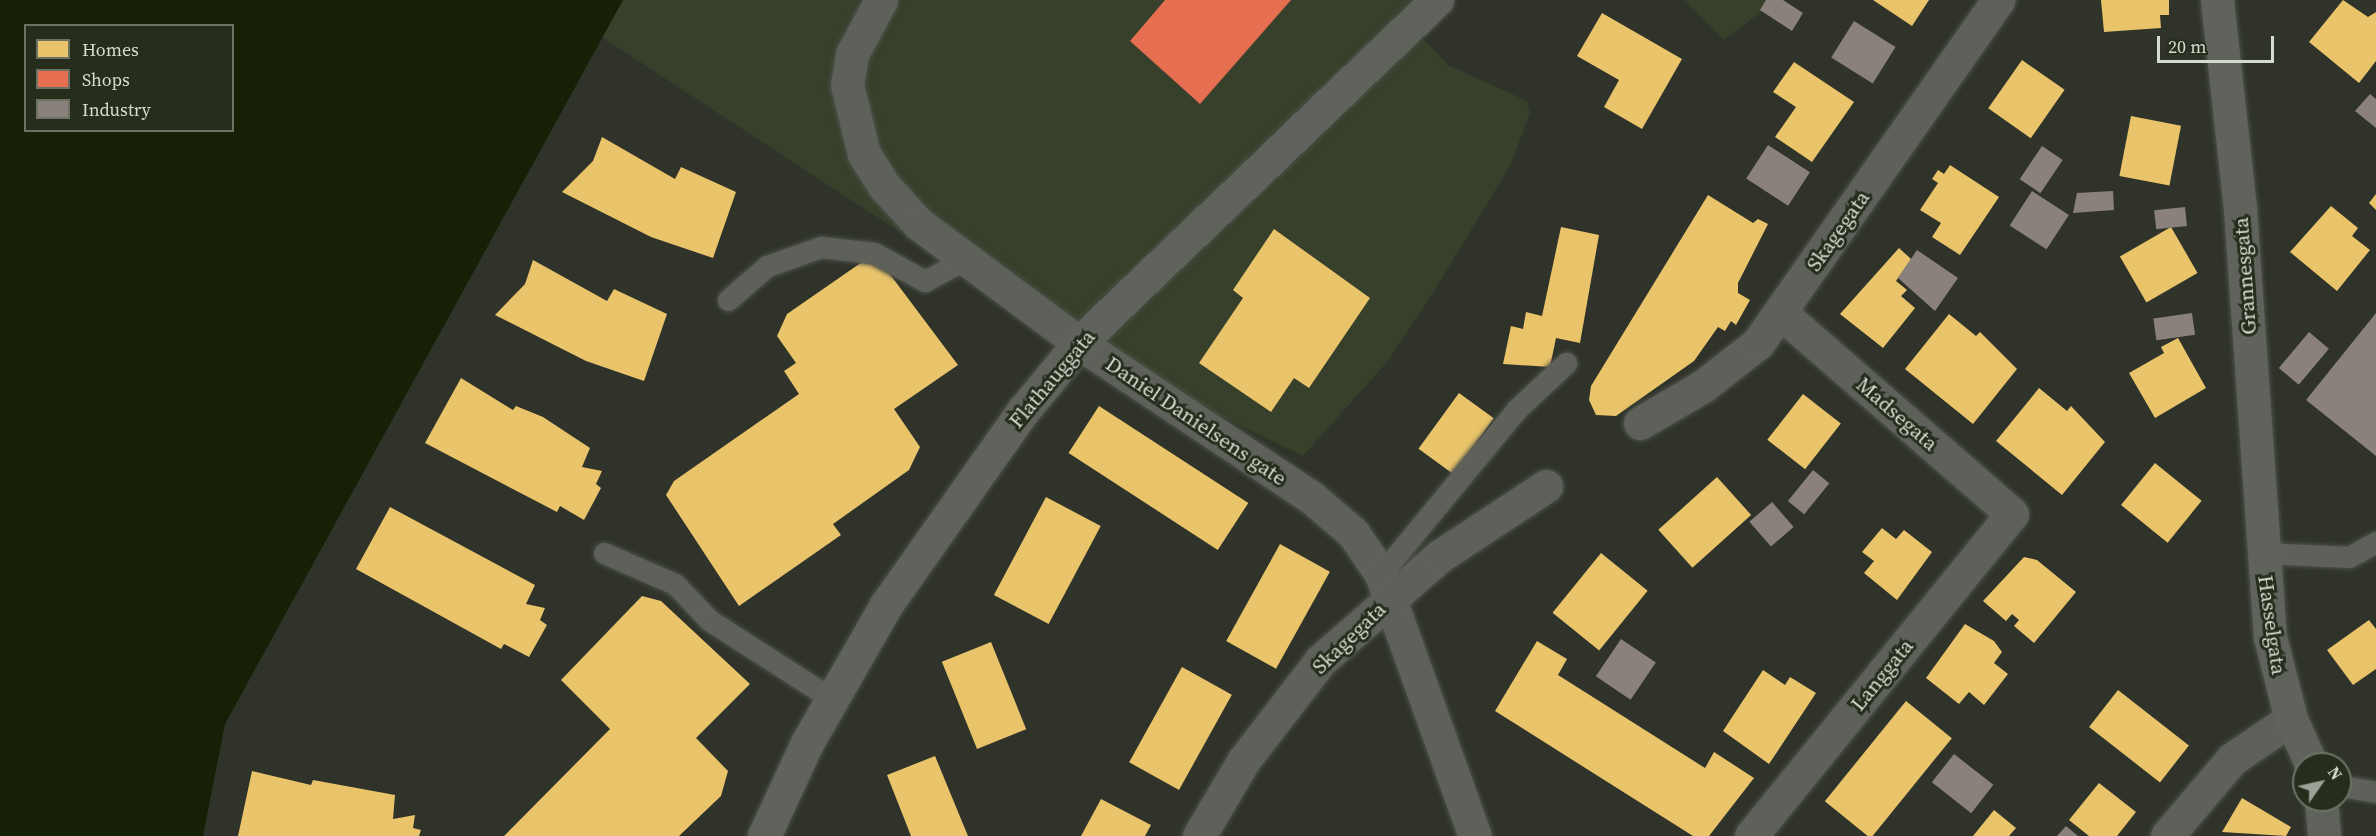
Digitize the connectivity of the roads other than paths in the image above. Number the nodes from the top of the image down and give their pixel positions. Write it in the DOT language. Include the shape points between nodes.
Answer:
graph roads {
  1 [pos="881,0"];
  2 [pos="1437,0"];
  3 [pos="1998,0"];
  4 [pos="2217,0"];
  5 [pos="966,259"];
  6 [pos="729,300"];
  7 [pos="1782,313"];
  8 [pos="1079,343"];
  9 [pos="1566,363"];
  10 [pos="1640,423"];
  11 [pos="1546,486"];
  12 [pos="2012,514"];
  13 [pos="2376,542"];
  14 [pos="604,553"];
  15 [pos="2263,553"];
  16 [pos="1384,588"];
  17 [pos="832,699"];
  18 [pos="2291,719"];
  19 [pos="2306,752"];
  20 [pos="2352,788"];
  21 [pos="2376,792"];
  22 [pos="2321,812"];
  23 [pos="764,836"];
  24 [pos="1199,836"];
  25 [pos="1475,836"];
  26 [pos="1751,836"];
  27 [pos="2167,836"];
  28 [pos="2324,836"];
  1 -- 5 [label="street, Daniel Danielsens gate" via="852,54 847,85 853,123 885,187 919,224"];
  2 -- 8 [label="street, Flathauggata"];
  3 -- 7 [label="street, Skagegata"];
  4 -- 15 [label="street, Grannesgata" via="2240,209"];
  5 -- 6 [label="lane" via="925,281 874,253 821,247 767,266"];
  5 -- 8 [label="street, Daniel Danielsens gate"];
  7 -- 10 [label="street, Skagegata" via="1758,343 1703,386"];
  7 -- 12 [label="street, Madsegata"];
  8 -- 16 [label="street, Daniel Danielsens gate" via="1311,497 1353,533"];
  8 -- 17 [label="street, Flathauggata" via="958,500 886,605"];
  9 -- 16 [label="lane" via="1516,410"];
  11 -- 16 [label="street, Skagegata"];
  12 -- 26 [label="street, Langgata"];
  13 -- 15 [label="lane" via="2349,557"];
  14 -- 17 [label="lane" via="675,584 709,620"];
  15 -- 18 [label="street, Hasselgata" via="2270,637"];
  16 -- 24 [label="street, Skagegata" via="1321,660 1244,760"];
  16 -- 25 [label="street, Daniel Danielsens gate"];
  17 -- 23 [label="street, Flathauggata"];
  18 -- 19 [label="street, Hasselgata"];
  18 -- 27 [label="street" via="2232,759"];
  20 -- 21 [label="lane"];
  22 -- 28 [label="street"];
}
